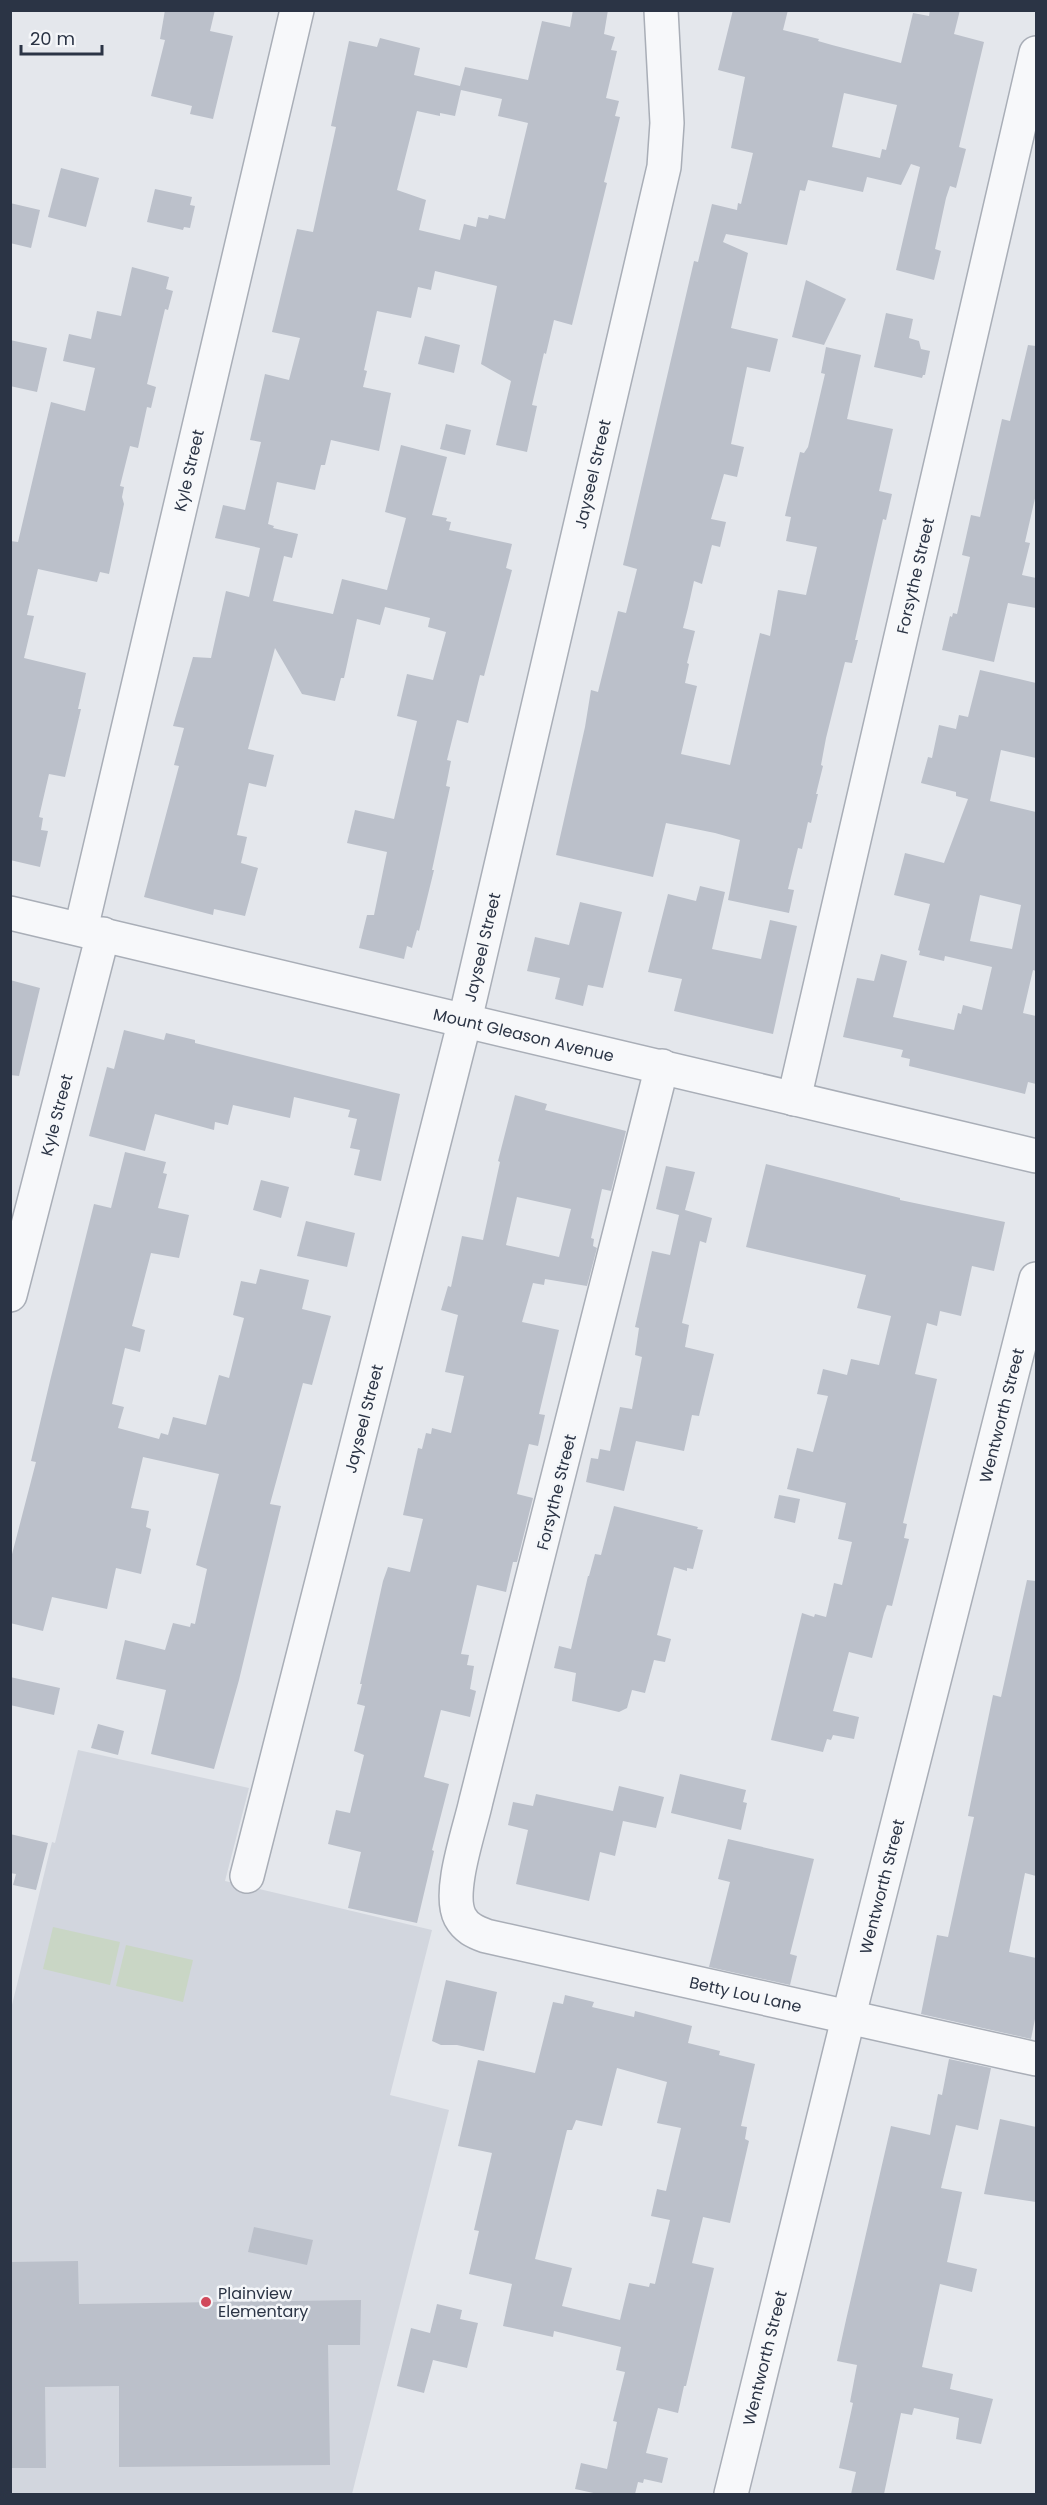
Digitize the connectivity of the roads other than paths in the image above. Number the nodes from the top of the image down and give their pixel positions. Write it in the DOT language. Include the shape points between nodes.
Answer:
graph roads {
  1 [pos="297,10"];
  2 [pos="661,10"];
  3 [pos="1036,53"];
  4 [pos="10,913"];
  5 [pos="92,932"];
  6 [pos="465,1020"];
  7 [pos="662,1066"];
  8 [pos="794,1099"];
  9 [pos="1036,1156"];
  10 [pos="1036,1279"];
  11 [pos="10,1295"];
  12 [pos="247,1876"];
  13 [pos="460,1917"];
  14 [pos="849,2018"];
  15 [pos="1036,2059"];
  16 [pos="731,2494"];
  1 -- 5 [label="street, Kyle Street"];
  2 -- 6 [label="street, Jayseel Street" via="668,123 664,167"];
  3 -- 8 [label="street, Forsythe Street"];
  4 -- 5 [label="street, Mount Gleason Avenue"];
  5 -- 6 [label="street, Mount Gleason Avenue"];
  5 -- 11 [label="street, Kyle Street"];
  6 -- 7 [label="street, Mount Gleason Avenue"];
  6 -- 12 [label="street, Jayseel Street"];
  7 -- 8 [label="street, Mount Gleason Avenue"];
  7 -- 13 [label="street, Forsythe Street" via="474,1811 457,1883"];
  8 -- 9 [label="street, Mount Gleason Avenue"];
  10 -- 14 [label="street, Wentworth Street"];
  13 -- 14 [label="street, Betty Lou Lane" via="470,1930 486,1936"];
  14 -- 15 [label="street, Betty Lou Lane"];
  14 -- 16 [label="street, Wentworth Street"];
}
